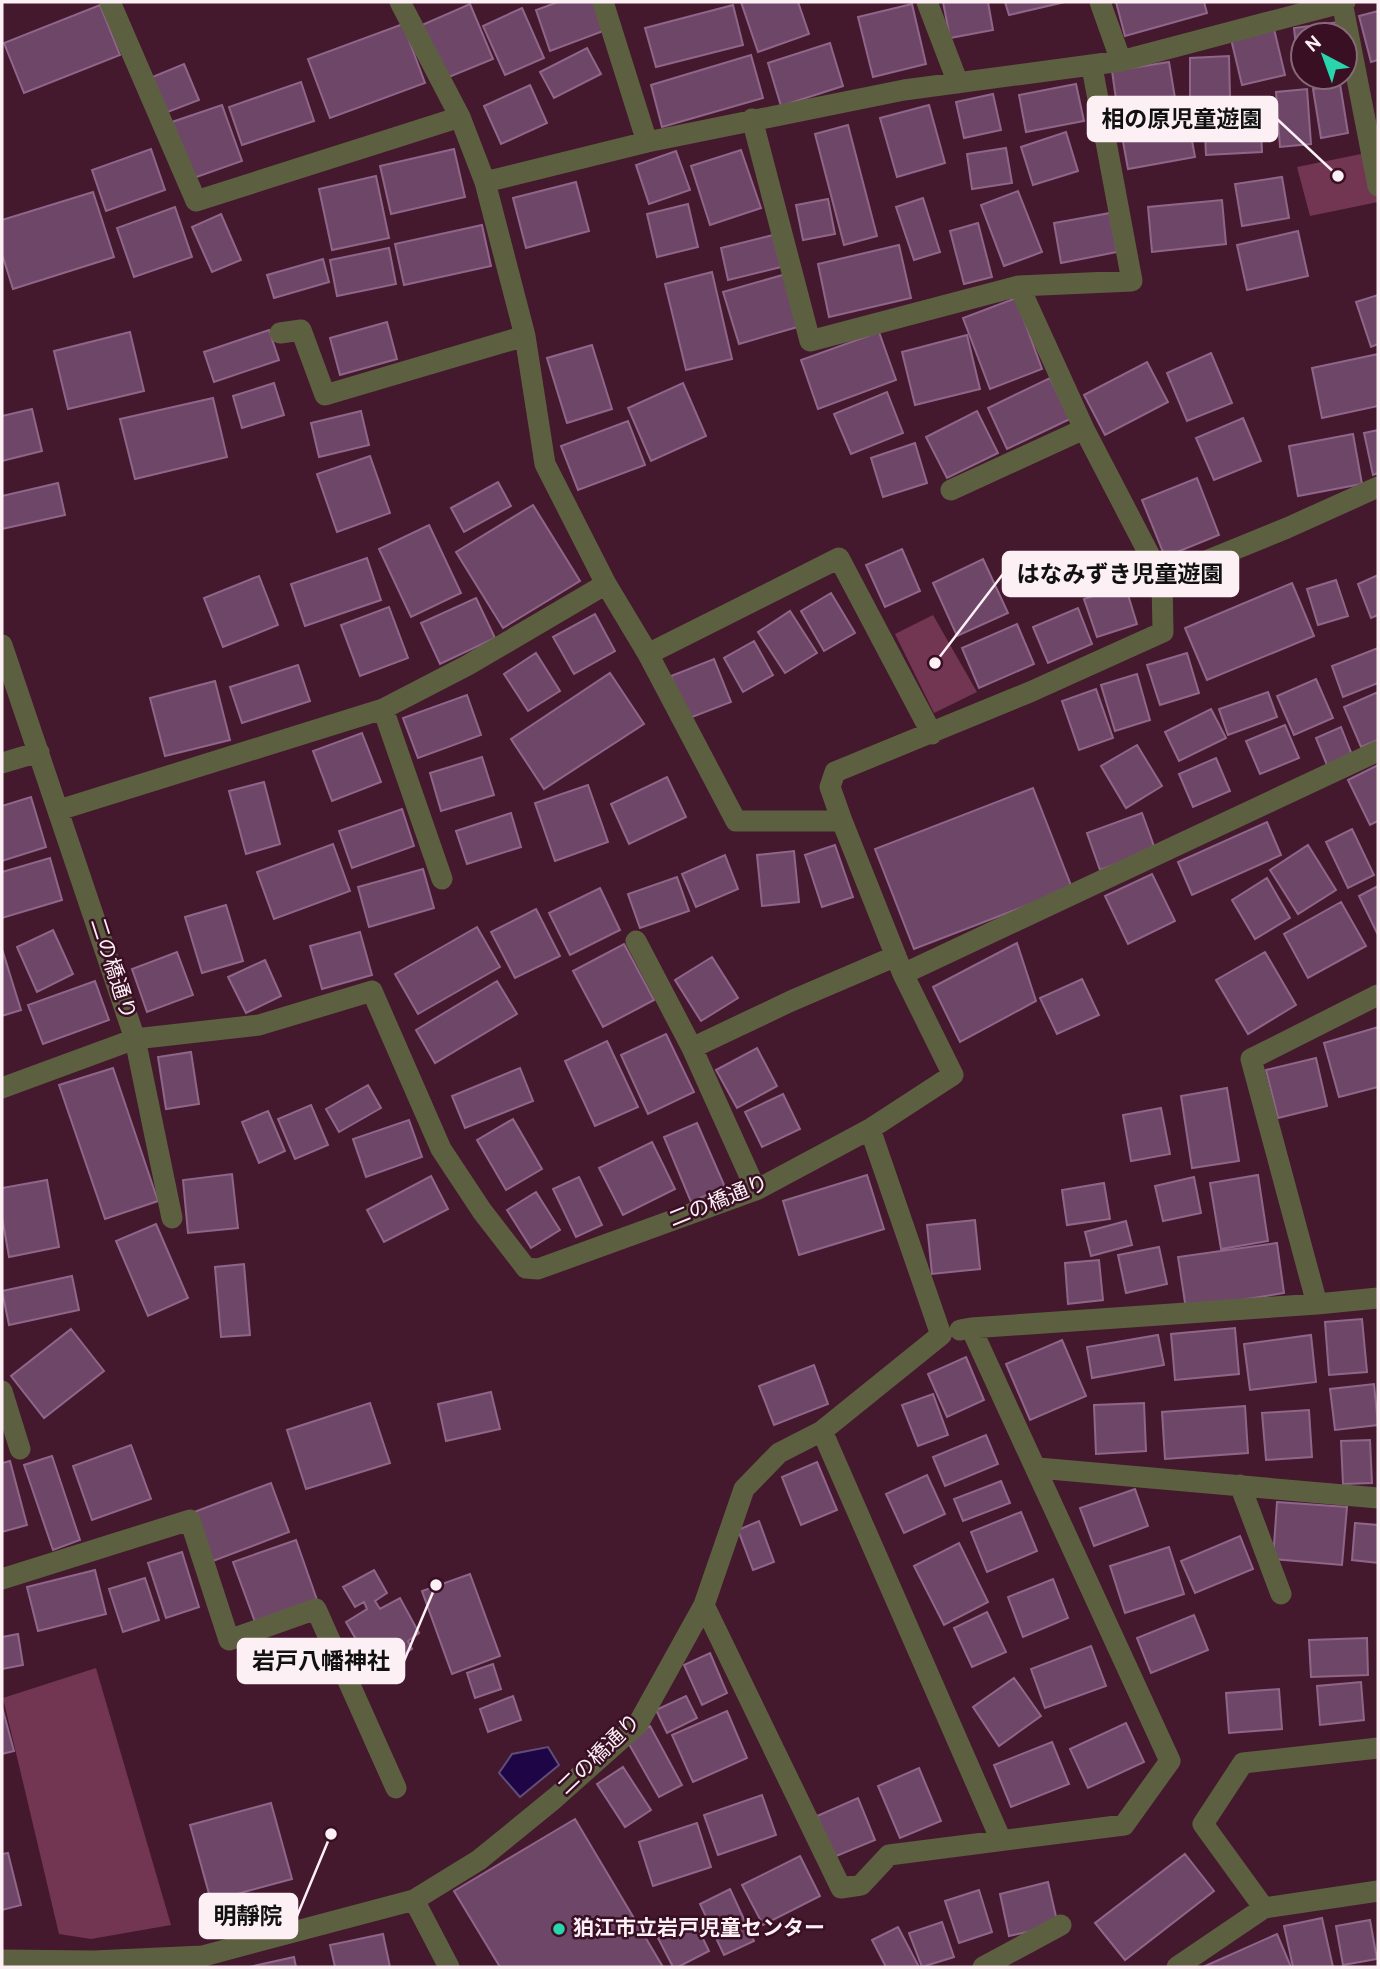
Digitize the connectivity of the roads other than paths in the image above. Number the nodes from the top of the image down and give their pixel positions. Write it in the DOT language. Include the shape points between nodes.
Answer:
graph roads {
  1 [pos="110,2"];
  2 [pos="400,2"];
  3 [pos="603,2"];
  4 [pos="927,2"];
  5 [pos="1100,2"];
  6 [pos="1343,2"];
  7 [pos="1121,61"];
  8 [pos="1092,67"];
  9 [pos="958,83"];
  10 [pos="460,117"];
  11 [pos="752,119"];
  12 [pos="647,142"];
  13 [pos="485,182"];
  14 [pos="1378,186"];
  15 [pos="1019,286"];
  16 [pos="280,333"];
  17 [pos="525,336"];
  18 [pos="1084,429"];
  19 [pos="1378,487"];
  20 [pos="951,490"];
  21 [pos="1162,579"];
  22 [pos="606,584"];
  23 [pos="2,645"];
  24 [pos="648,654"];
  25 [pos="383,709"];
  26 [pos="932,734"];
  27 [pos="1378,751"];
  28 [pos="39,752"];
  29 [pos="2,763"];
  30 [pos="59,810"];
  31 [pos="842,821"];
  32 [pos="442,879"];
  33 [pos="636,941"];
  34 [pos="900,965"];
  35 [pos="1378,995"];
  36 [pos="135,1039"];
  37 [pos="692,1048"];
  38 [pos="2,1088"];
  39 [pos="870,1129"];
  40 [pos="756,1190"];
  41 [pos="172,1218"];
  42 [pos="1378,1298"];
  43 [pos="1317,1304"];
  44 [pos="971,1328"];
  45 [pos="941,1335"];
  46 [pos="2,1391"];
  47 [pos="822,1431"];
  48 [pos="20,1449"];
  49 [pos="1038,1468"];
  50 [pos="1240,1485"];
  51 [pos="1378,1499"];
  52 [pos="2,1579"];
  53 [pos="1281,1594"];
  54 [pos="704,1605"];
  55 [pos="1378,1748"];
  56 [pos="396,1788"];
  57 [pos="1001,1840"];
  58 [pos="1378,1891"];
  59 [pos="414,1900"];
  60 [pos="1264,1908"];
  61 [pos="1061,1925"];
  62 [pos="2,1960"];
  63 [pos="449,1967"];
  64 [pos="983,1967"];
  65 [pos="1177,1967"];
  1 -- 10 [label="street" via="196,201"];
  2 -- 10 [label="street"];
  3 -- 12 [label="street"];
  4 -- 9 [label="street"];
  5 -- 7 [label="street"];
  6 -- 7 [label="street"];
  6 -- 14 [label="street"];
  7 -- 8 [label="street"];
  8 -- 9 [label="street"];
  8 -- 15 [label="street" via="1132,281"];
  9 -- 11 [label="street"];
  10 -- 13 [label="street"];
  11 -- 12 [label="street"];
  11 -- 15 [label="street" via="810,341"];
  12 -- 13 [label="street"];
  13 -- 17 [label="street"];
  15 -- 18 [label="street"];
  16 -- 17 [label="street" via="301,330 326,395"];
  17 -- 22 [label="street" via="545,464"];
  18 -- 20 [label="street"];
  18 -- 21 [label="street"];
  19 -- 21 [label="street"];
  21 -- 26 [label="street" via="1163,632"];
  22 -- 24 [label="street"];
  22 -- 25 [label="street"];
  23 -- 28 [label="street, 二の橋通り"];
  24 -- 26 [label="street" via="839,558"];
  24 -- 31 [label="street" via="736,821"];
  25 -- 30 [label="street"];
  25 -- 32 [label="street"];
  26 -- 31 [label="street" via="835,772 830,787"];
  27 -- 34 [label="street"];
  28 -- 29 [label="street"];
  28 -- 30 [label="street, 二の橋通り"];
  30 -- 36 [label="street, 二の橋通り"];
  31 -- 34 [label="street"];
  33 -- 37 [label="street"];
  34 -- 37 [label="street" via="791,1001"];
  34 -- 39 [label="street, 二の橋通り" via="953,1075"];
  35 -- 43 [label="street" via="1251,1059"];
  36 -- 38 [label="street"];
  36 -- 40 [label="street, 二の橋通り" via="259,1025 372,991 441,1149 526,1268 538,1269"];
  36 -- 41 [label="street"];
  37 -- 40 [label="street"];
  39 -- 40 [label="street, 二の橋通り"];
  39 -- 45 [label="street"];
  42 -- 43 [label="street"];
  43 -- 44 [label="street"];
  44 -- 45 [label="street"];
  44 -- 49 [label="street"];
  45 -- 47 [label="street, 二の橋通り"];
  46 -- 48 [label="street"];
  47 -- 54 [label="street, 二の橋通り" via="779,1453 744,1489"];
  47 -- 57 [label="street"];
  49 -- 50 [label="street"];
  49 -- 57 [label="street" via="1170,1761 1124,1825"];
  50 -- 51 [label="street"];
  50 -- 53 [label="street"];
  52 -- 56 [label="street" via="190,1520 229,1640 316,1609"];
  54 -- 57 [label="street" via="841,1888 861,1885 889,1855"];
  54 -- 59 [label="street, 二の橋通り" via="638,1724 480,1860"];
  55 -- 60 [label="street" via="1243,1763 1203,1824"];
  58 -- 60 [label="street"];
  59 -- 62 [label="street, 二の橋通り" via="203,1956"];
  59 -- 63 [label="street"];
  60 -- 65 [label="street"];
  61 -- 64 [label="street"];
}
